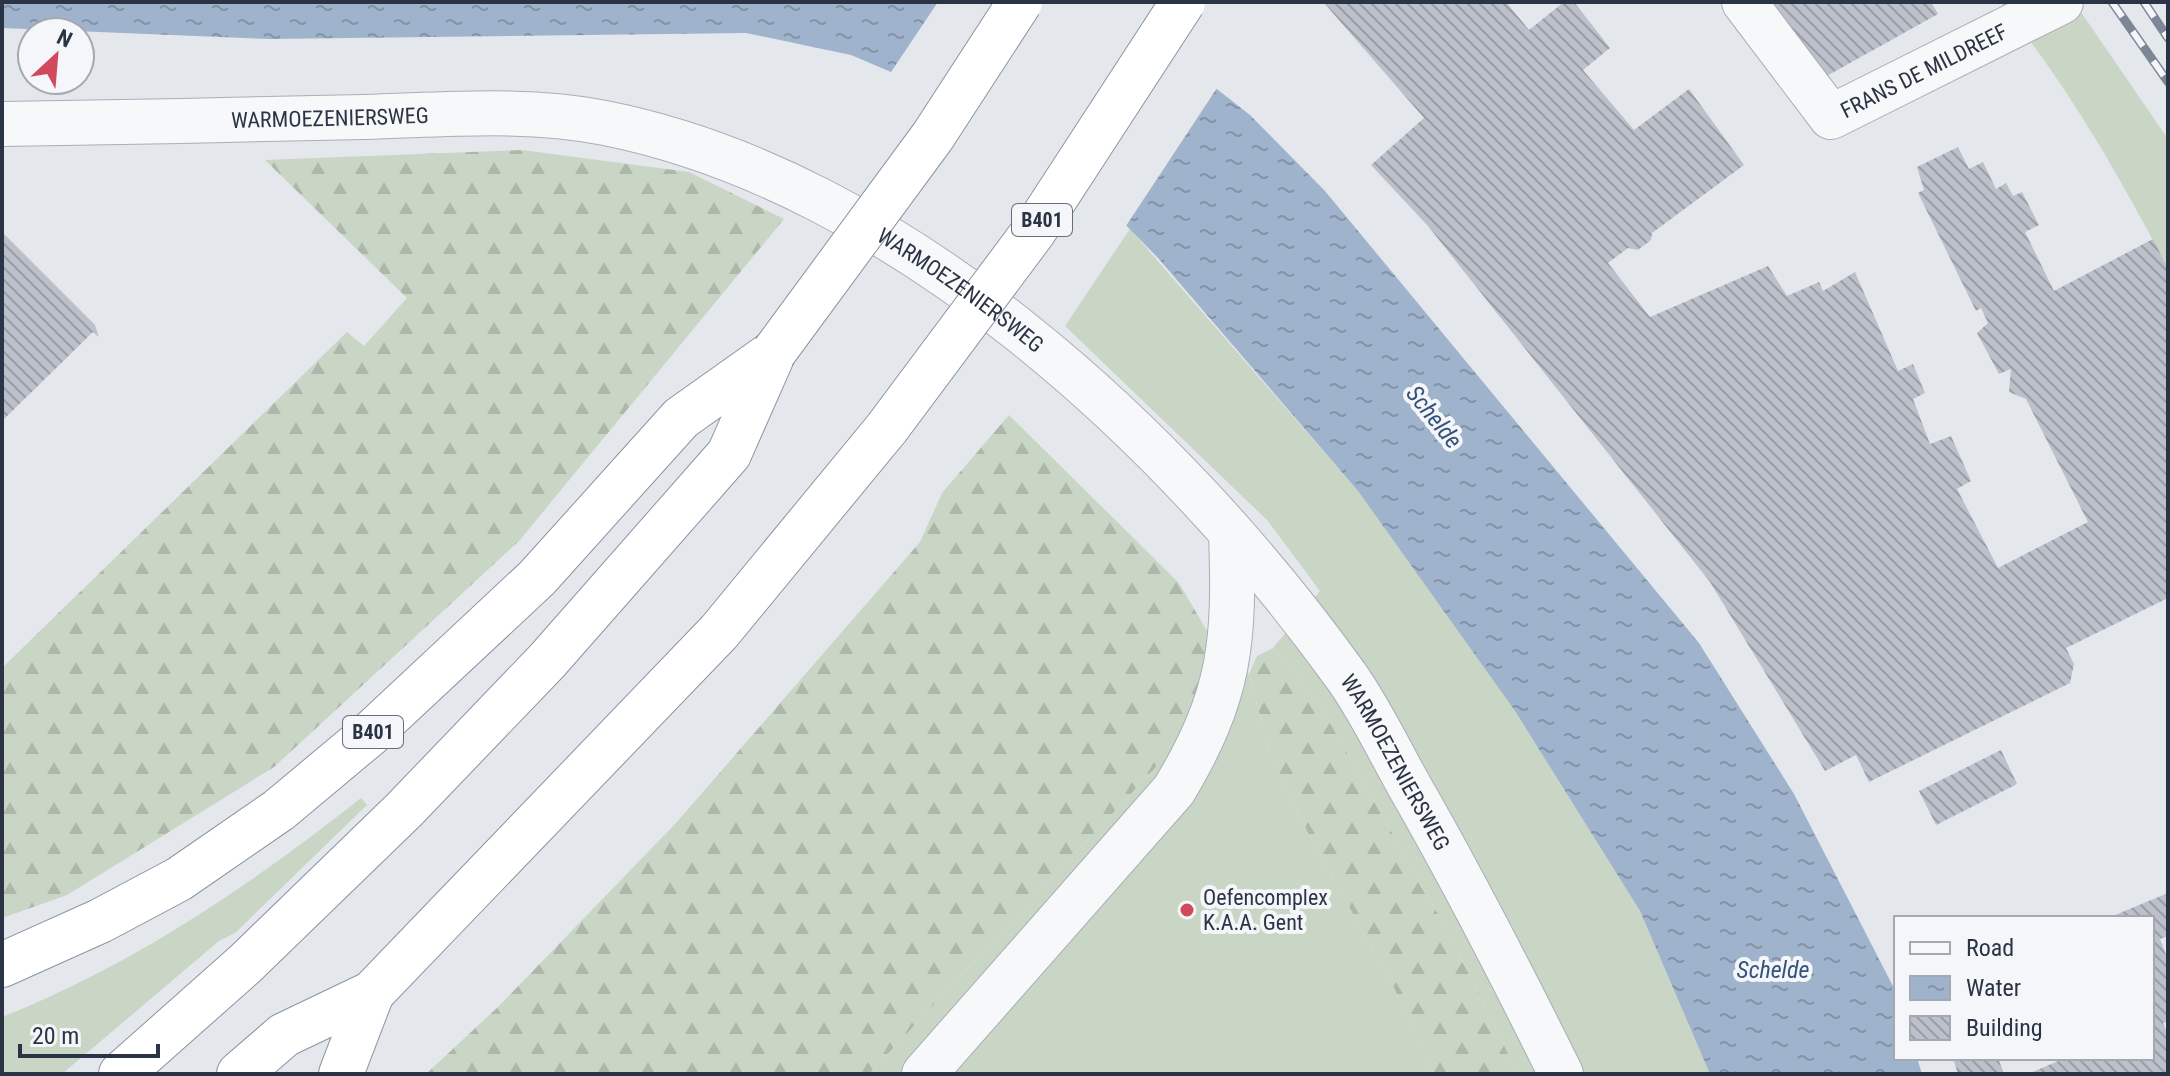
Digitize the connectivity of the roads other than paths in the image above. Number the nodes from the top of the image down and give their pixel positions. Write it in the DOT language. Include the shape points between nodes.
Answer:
graph roads {
  1 [pos="1020,2"];
  2 [pos="1183,2"];
  3 [pos="1744,2"];
  4 [pos="2061,2"];
  5 [pos="2,124"];
  6 [pos="774,352"];
  7 [pos="1231,533"];
  8 [pos="2,965"];
  9 [pos="372,993"];
  10 [pos="121,1074"];
  11 [pos="239,1074"];
  12 [pos="341,1074"];
  13 [pos="924,1074"];
  14 [pos="1561,1074"];
  1 -- 6 [label="highway, B401, bridge" via="924,149"];
  2 -- 9 [label="highway, B401, bridge" via="1034,231 887,428 719,632"];
  3 -- 4 [label="street, FRANS DE MILDREEF" via="1831,117"];
  5 -- 7 [label="street, WARMOEZENIERSWEG" via="516,114 602,122 682,143 785,181 890,240 1022,331 1120,420"];
  6 -- 8 [label="highway, B401" via="681,418 537,578 370,734 279,810 179,879"];
  6 -- 10 [label="highway, B401" via="729,454 547,661 404,810 245,964"];
  7 -- 13 [label="street" via="1234,613 1225,678 1204,740 1174,790"];
  7 -- 14 [label="street, WARMOEZENIERSWEG" via="1348,679 1485,919"];
  9 -- 11 [label="highway, B401" via="284,1035"];
  9 -- 12 [label="highway, B401"];
}
